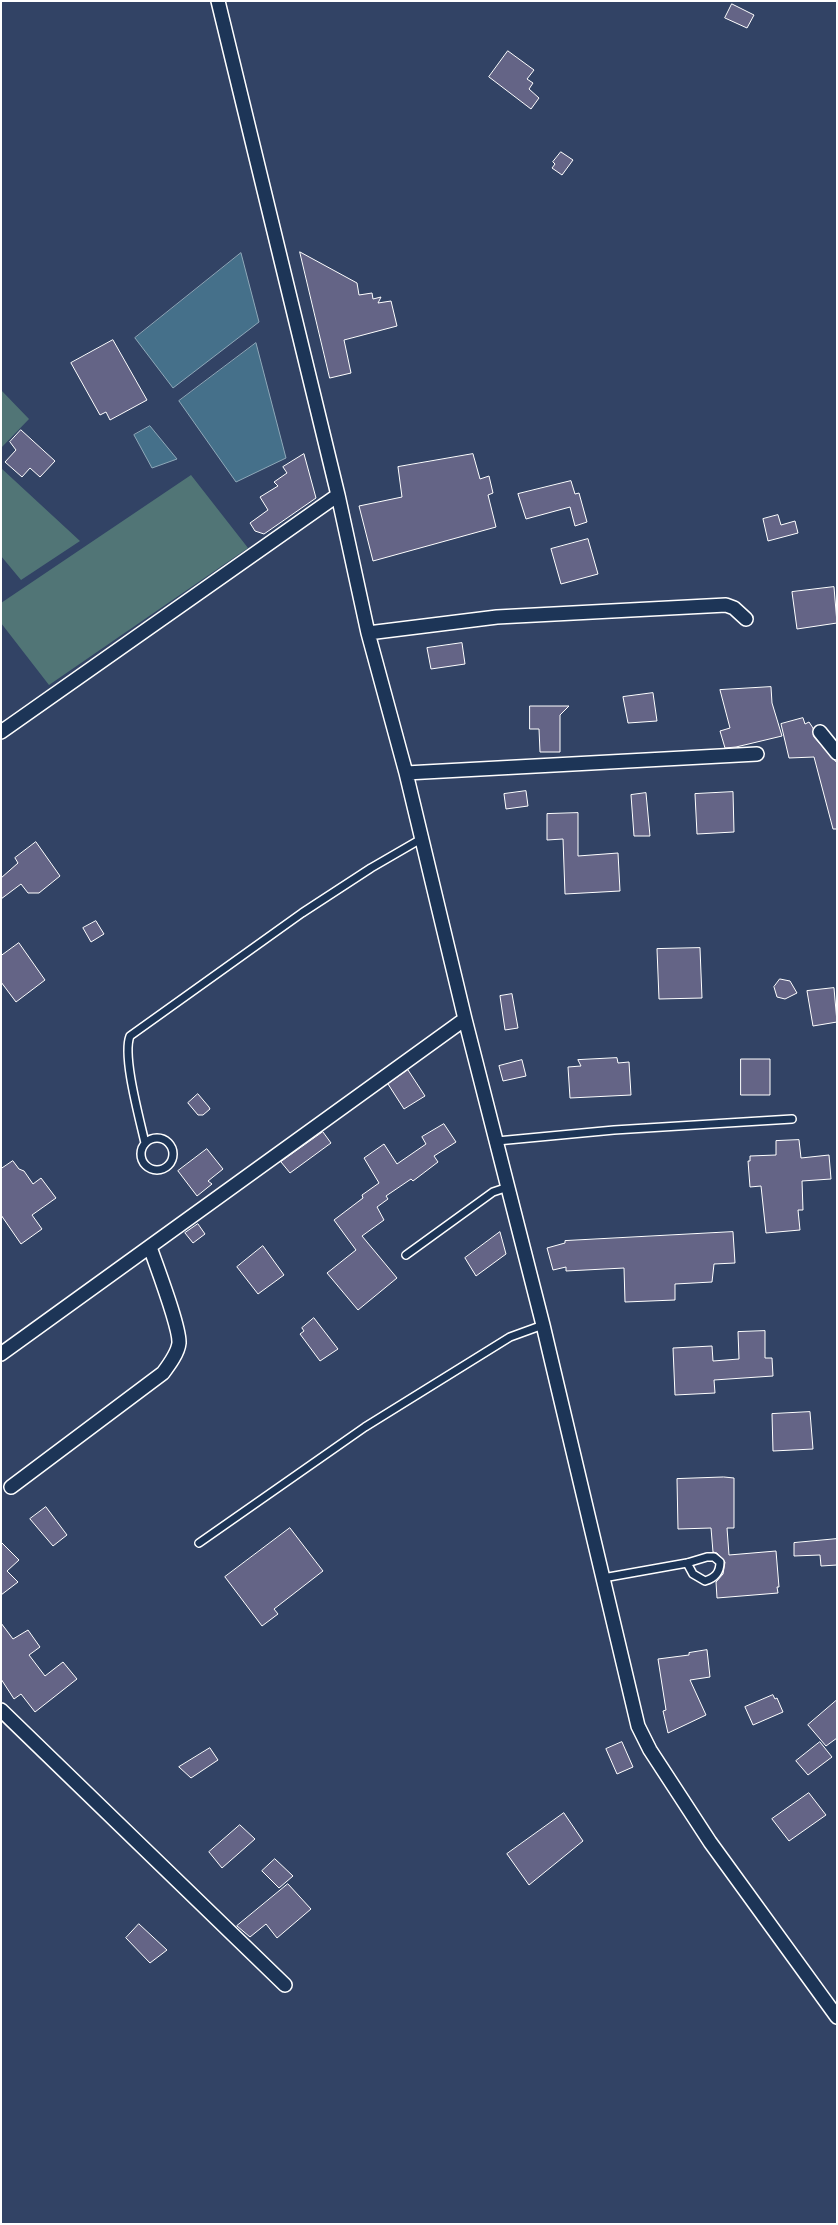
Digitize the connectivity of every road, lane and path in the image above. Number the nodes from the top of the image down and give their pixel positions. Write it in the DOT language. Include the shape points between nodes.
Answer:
graph roads {
  1 [pos="218,1"];
  2 [pos="338,495"];
  3 [pos="746,619"];
  4 [pos="368,633"];
  5 [pos="1,732"];
  6 [pos="820,732"];
  7 [pos="837,753"];
  8 [pos="757,754"];
  9 [pos="406,773"];
  10 [pos="421,839"];
  11 [pos="465,1019"];
  12 [pos="792,1119"];
  13 [pos="497,1141"];
  14 [pos="145,1143"];
  15 [pos="508,1187"];
  16 [pos="150,1247"];
  17 [pos="406,1256"];
  18 [pos="543,1325"];
  19 [pos="1,1354"];
  20 [pos="11,1487"];
  21 [pos="199,1543"];
  22 [pos="687,1563"];
  23 [pos="603,1578"];
  24 [pos="1,1710"];
  25 [pos="285,1985"];
  26 [pos="837,2017"];
  1 -- 2 [label="street"];
  2 -- 4 [label="street"];
  2 -- 5 [label="street"];
  3 -- 4 [label="street" via="734,608 719,605 497,617"];
  4 -- 9 [label="street"];
  6 -- 7 [label="street"];
  8 -- 9 [label="street"];
  9 -- 10 [label="street"];
  10 -- 11 [label="street"];
  10 -- 14 [label="lane" via="302,913 130,1036 127,1043 129,1067"];
  11 -- 13 [label="street"];
  11 -- 16 [label="street"];
  12 -- 13 [label="lane" via="614,1130"];
  13 -- 15 [label="street"];
  14 -- 14 [label="lane" via="141,1155 146,1166 158,1171 169,1165 174,1154 168,1142 156,1138"];
  15 -- 17 [label="lane" via="493,1192"];
  15 -- 18 [label="street"];
  16 -- 19 [label="street"];
  16 -- 20 [label="street" via="176,1325 179,1343 171,1361 163,1373"];
  18 -- 21 [label="lane" via="510,1337 365,1427"];
  18 -- 23 [label="street"];
  22 -- 22 [label="lane" via="714,1557 720,1562 720,1570 714,1578 705,1581 693,1574"];
  22 -- 23 [label="lane"];
  23 -- 26 [label="street" via="638,1726 650,1750 710,1842"];
  24 -- 25 [label="street"];
}
